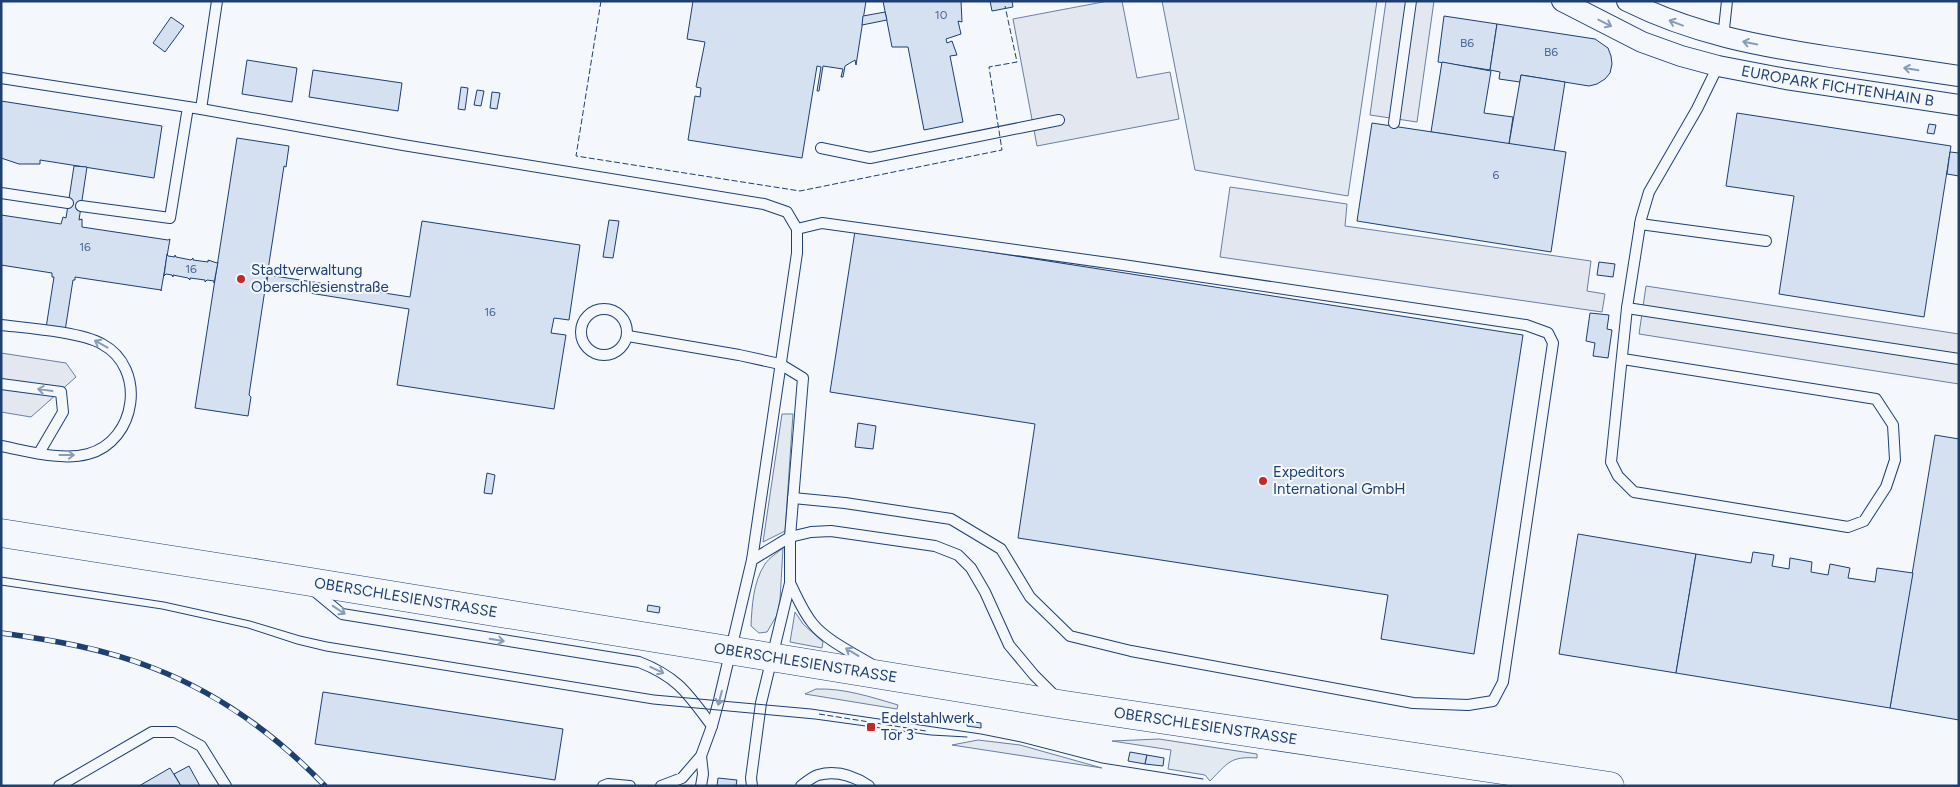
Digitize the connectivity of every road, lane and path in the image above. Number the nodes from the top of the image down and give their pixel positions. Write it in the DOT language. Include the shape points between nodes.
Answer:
graph roads {
  1 [pos="217,1"];
  2 [pos="1411,1"];
  3 [pos="1562,1"];
  4 [pos="1627,1"];
  5 [pos="1727,1"];
  6 [pos="1723,38"];
  7 [pos="1718,66"];
  8 [pos="1959,76"];
  9 [pos="1,78"];
  10 [pos="1959,105"];
  11 [pos="188,107"];
  12 [pos="200,109"];
  13 [pos="1059,120"];
  14 [pos="1394,123"];
  15 [pos="821,148"];
  16 [pos="1,193"];
  17 [pos="68,204"];
  18 [pos="81,206"];
  19 [pos="1640,224"];
  20 [pos="797,229"];
  21 [pos="1766,241"];
  22 [pos="1627,308"];
  23 [pos="1,325"];
  24 [pos="628,336"];
  25 [pos="1623,359"];
  26 [pos="1959,359"];
  27 [pos="780,364"];
  28 [pos="1,384"];
  29 [pos="1,446"];
  30 [pos="39,453"];
  31 [pos="793,498"];
  32 [pos="1,533"];
  33 [pos="790,537"];
  34 [pos="752,560"];
  35 [pos="300,580"];
  36 [pos="790,583"];
  37 [pos="732,651"];
  38 [pos="772,658"];
  39 [pos="894,678"];
  40 [pos="1065,705"];
  41 [pos="712,726"];
  42 [pos="701,756"];
  43 [pos="59,786"];
  44 [pos="226,786"];
  45 [pos="603,786"];
  46 [pos="630,786"];
  47 [pos="661,786"];
  48 [pos="701,786"];
  49 [pos="752,786"];
  50 [pos="800,786"];
  51 [pos="869,786"];
  52 [pos="1610,786"];
  1 -- 12 [label="lane"];
  2 -- 14 [label="lane"];
  3 -- 7 [label="street, EUROPARK FICHTENHAIN B, one-way" via="1642,42"];
  6 -- 4 [label="street, EUROPARK FICHTENHAIN B, one-way" via="1668,20"];
  5 -- 6 [label="lane"];
  6 -- 7 [label="street"];
  8 -- 6 [label="street, EUROPARK FICHTENHAIN B, one-way"];
  7 -- 10 [label="street, EUROPARK FICHTENHAIN B"];
  7 -- 19 [label="lane" via="1649,192"];
  9 -- 11 [label="lane"];
  11 -- 12 [label="lane"];
  11 -- 18 [label="lane" via="170,218"];
  12 -- 20 [label="lane" via="764,204 787,212"];
  13 -- 15 [label="lane" via="870,158"];
  16 -- 17 [label="lane"];
  19 -- 21 [label="lane"];
  19 -- 22 [label="lane"];
  20 -- 27 [label="lane" via="798,253"];
  20 -- 31 [label="lane" via="822,222 1123,264 1516,324 1548,333 1553,344 1503,682 1493,701 1468,705 1412,703 1131,651 1070,636 1030,596 1001,548 951,519"];
  22 -- 25 [label="lane"];
  22 -- 26 [label="lane"];
  30 -- 23 [label="lane, one-way" via="88,454 108,443 124,424 130,406 132,390 129,375 119,358 102,344 88,338"];
  24 -- 24 [label="lane" via="623,347 608,355 598,355 586,347 581,336 588,316 601,309 620,315"];
  24 -- 27 [label="lane"];
  25 -- 25 [label="lane" via="1611,462 1618,476 1634,492 1848,527 1864,521 1886,487 1895,460 1893,425 1876,399"];
  27 -- 31 [label="lane" via="803,378"];
  27 -- 34 [label="lane"];
  30 -- 28 [label="lane, one-way" via="62,412 61,392"];
  29 -- 30 [label="lane"];
  31 -- 33 [label="lane"];
  32 -- 35 [label="main road, OBERSCHLESIENSTRASSE"];
  33 -- 34 [label="lane"];
  33 -- 36 [label="lane"];
  33 -- 40 [label="lane" via="831,532 936,546 958,556 971,568 985,592 1009,645"];
  34 -- 37 [label="lane"];
  35 -- 37 [label="main road, OBERSCHLESIENSTRASSE"];
  35 -- 41 [label="lane, one-way" via="342,614 639,662 676,681"];
  36 -- 38 [label="lane"];
  39 -- 36 [label="lane, one-way" via="815,626"];
  37 -- 38 [label="main road, OBERSCHLESIENSTRASSE"];
  37 -- 41 [label="lane, one-way"];
  38 -- 39 [label="main road, OBERSCHLESIENSTRASSE"];
  38 -- 49 [label="lane" via="761,703"];
  39 -- 40 [label="main road, OBERSCHLESIENSTRASSE"];
  40 -- 52 [label="main road, OBERSCHLESIENSTRASSE"];
  41 -- 42 [label="lane"];
  42 -- 47 [label="lane" via="682,778"];
  42 -- 48 [label="lane"];
  43 -- 44 [label="lane" via="152,732 175,732 201,746"];
  45 -- 46 [label="lane"];
  50 -- 51 [label="lane" via="817,775 841,774"];
}
